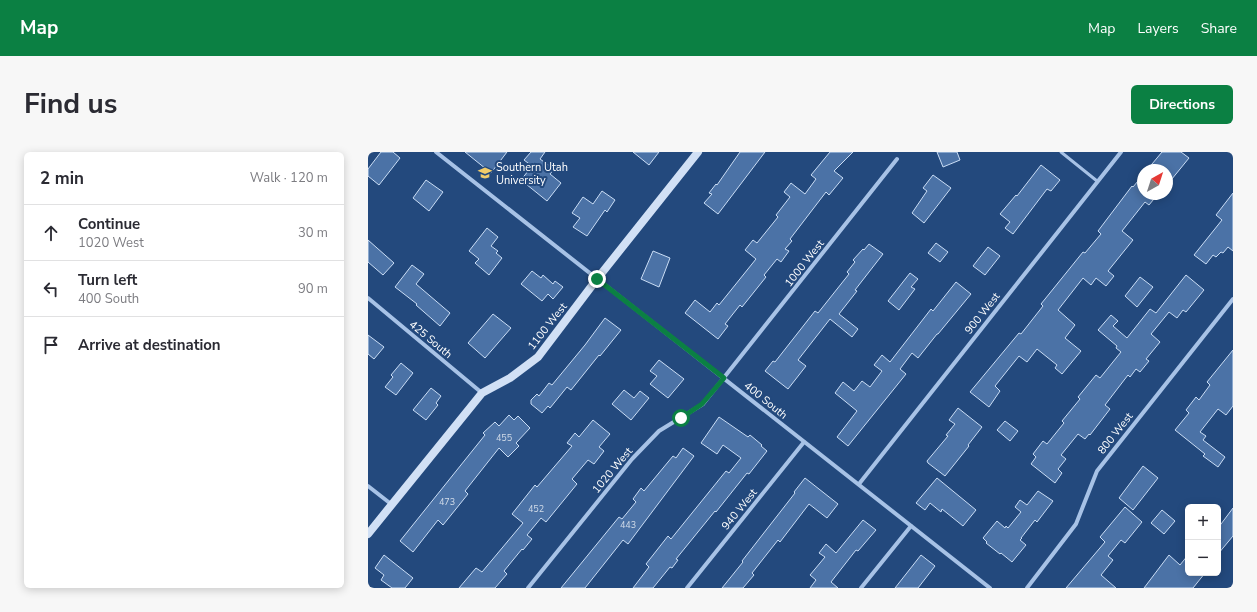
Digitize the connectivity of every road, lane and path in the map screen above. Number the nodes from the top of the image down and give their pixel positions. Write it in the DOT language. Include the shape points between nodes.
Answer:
graph roads {
  1 [pos="436,152"];
  2 [pos="698,152"];
  3 [pos="1120,152"];
  4 [pos="1064,153"];
  5 [pos="897,159"];
  6 [pos="1098,181"];
  7 [pos="597,279"];
  8 [pos="368,298"];
  9 [pos="1233,299"];
  10 [pos="724,378"];
  11 [pos="482,393"];
  12 [pos="804,442"];
  13 [pos="859,484"];
  14 [pos="368,486"];
  15 [pos="391,504"];
  16 [pos="912,526"];
  17 [pos="368,534"];
  18 [pos="528,588"];
  19 [pos="687,588"];
  20 [pos="861,588"];
  21 [pos="990,588"];
  22 [pos="1027,588"];
  1 -- 7 [label="street, 400 South"];
  2 -- 7 [label="street, 1100 West"];
  3 -- 6 [label="street, 900 West"];
  4 -- 6 [label="lane"];
  5 -- 10 [label="street, 1000 West"];
  6 -- 13 [label="street, 900 West"];
  7 -- 10 [label="street, 400 South"];
  7 -- 11 [label="street, 1100 West" via="538,357 510,378"];
  8 -- 11 [label="street, 425 South"];
  9 -- 22 [label="street, 800 West" via="1097,471 1076,524"];
  10 -- 12 [label="street, 400 South"];
  10 -- 18 [label="street, 1020 West" via="702,404 659,431 632,459"];
  11 -- 15 [label="street, 1100 West"];
  12 -- 13 [label="street, 400 South"];
  12 -- 19 [label="street, 940 West"];
  13 -- 16 [label="street, 400 South"];
  14 -- 15 [label="street"];
  15 -- 17 [label="street, 1100 West"];
  16 -- 20 [label="street"];
  16 -- 21 [label="street, 400 South"];
}
